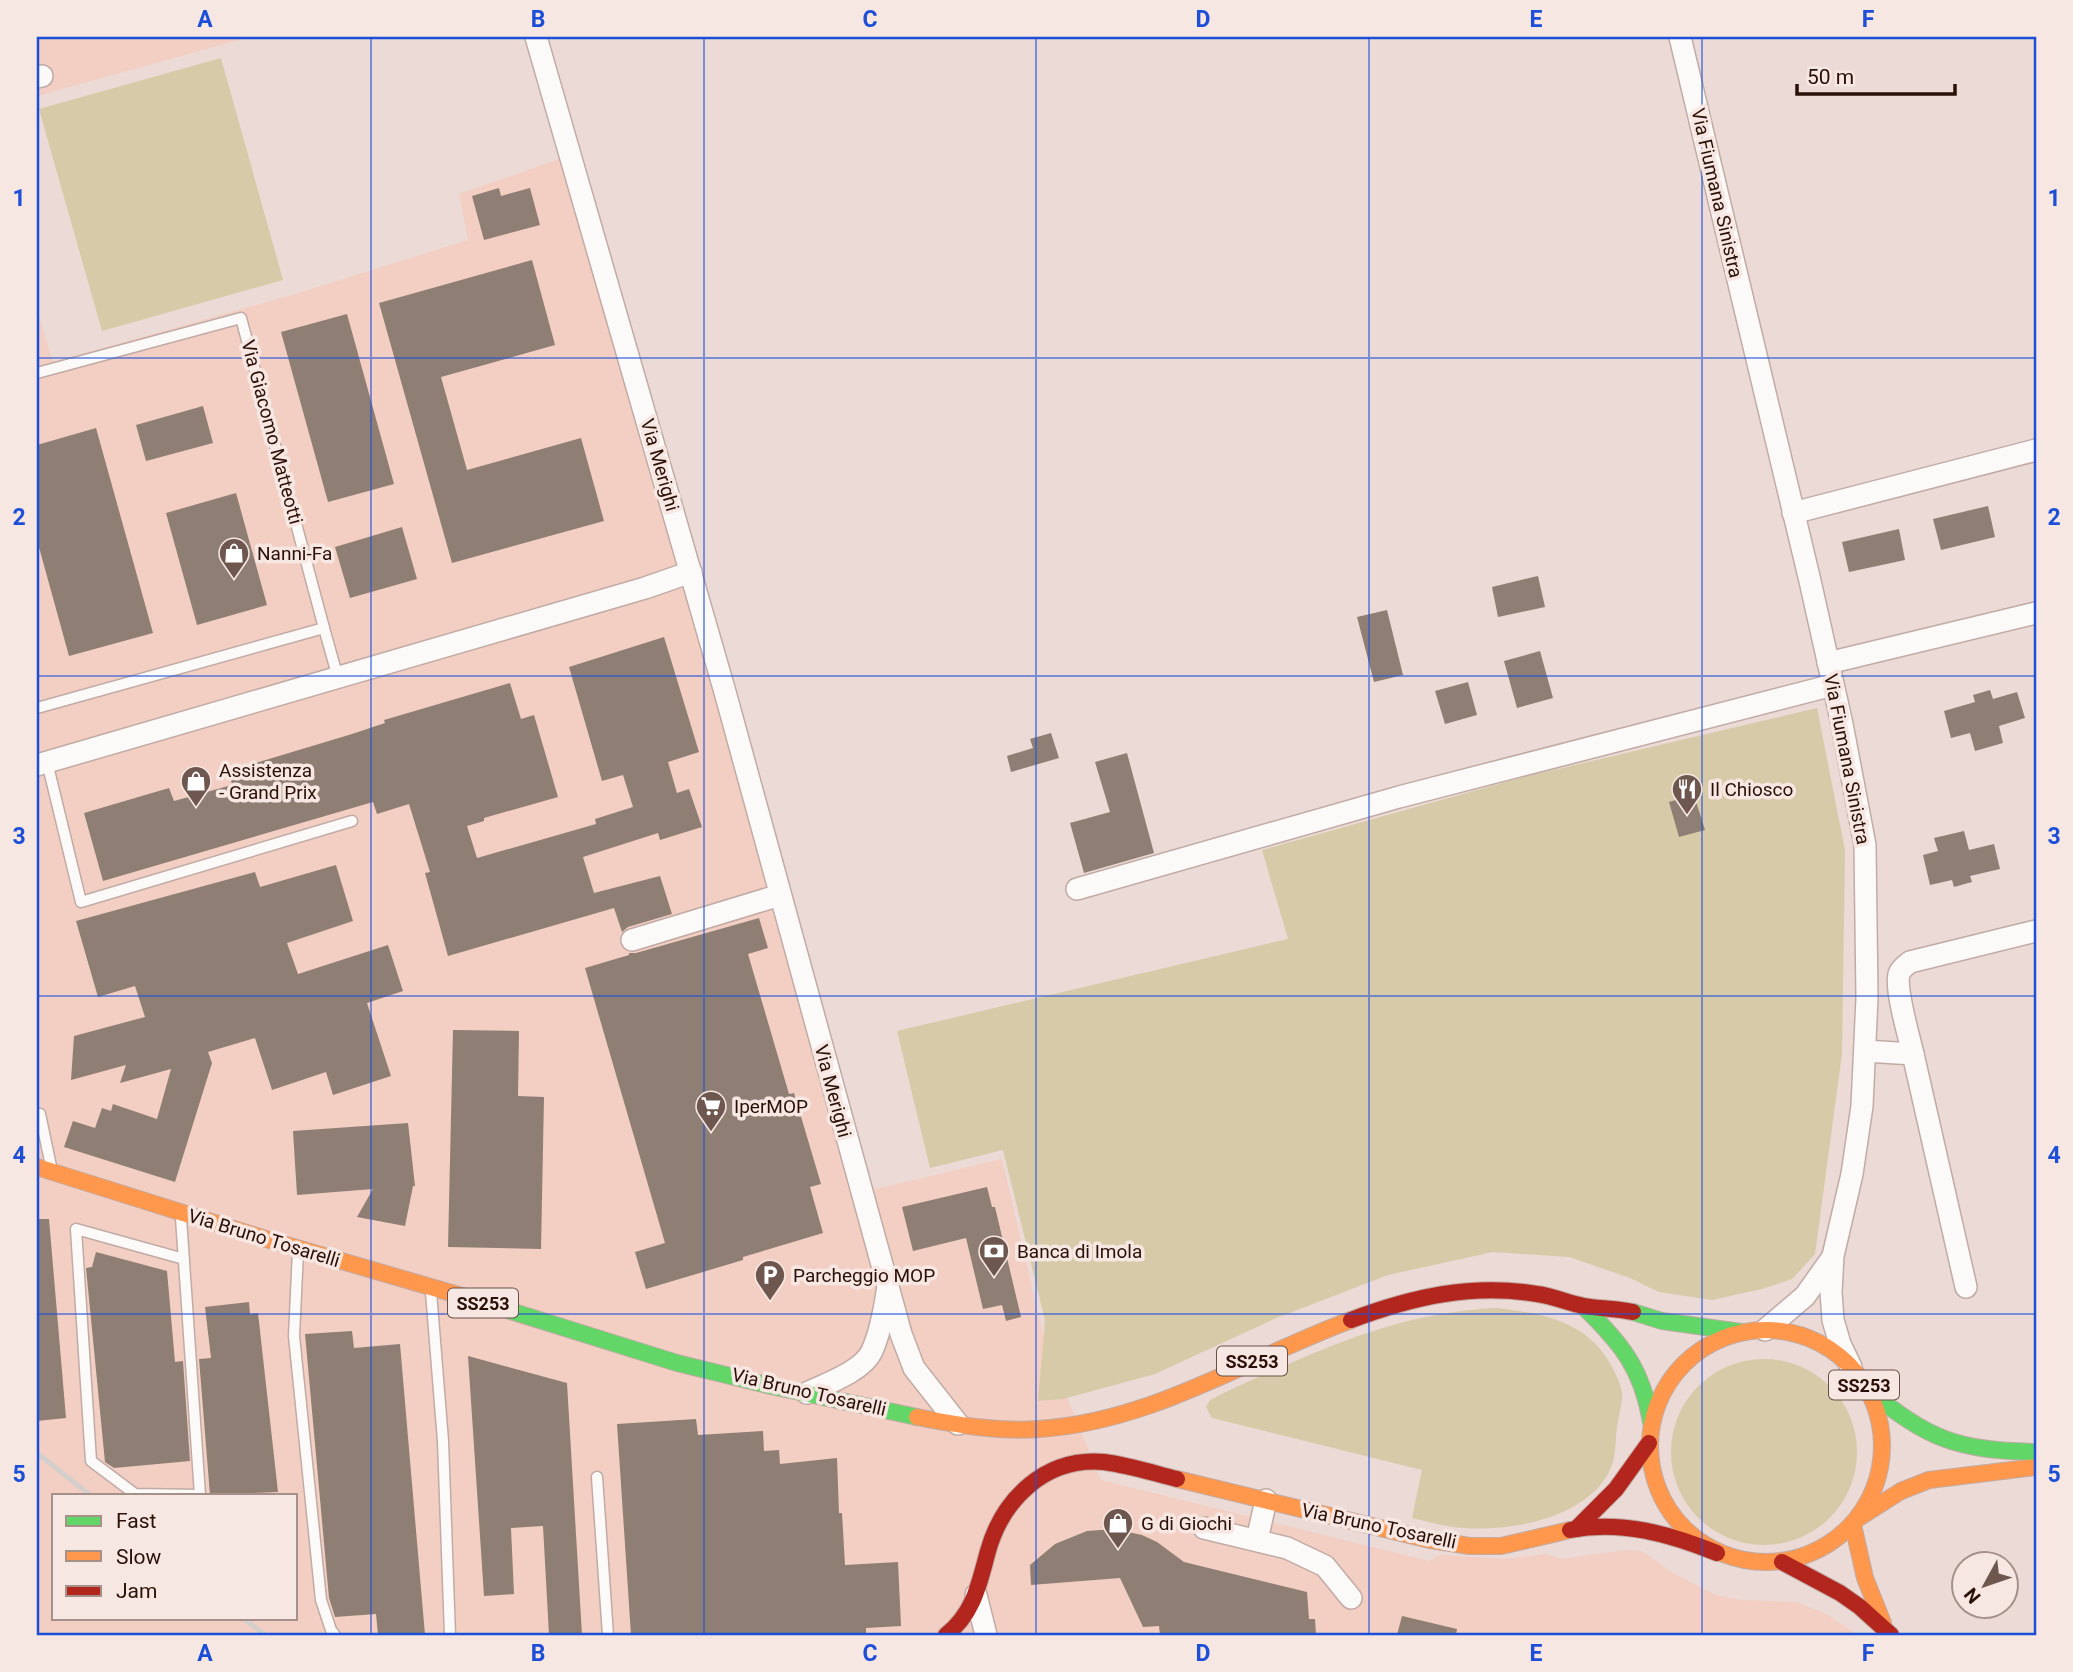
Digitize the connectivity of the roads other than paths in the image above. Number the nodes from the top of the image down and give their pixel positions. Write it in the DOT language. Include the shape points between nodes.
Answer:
graph roads {
  1 [pos="536,37"];
  2 [pos="1681,37"];
  3 [pos="37,373"];
  4 [pos="2036,450"];
  5 [pos="1793,513"];
  6 [pos="691,572"];
  7 [pos="2036,613"];
  8 [pos="324,628"];
  9 [pos="1828,663"];
  10 [pos="338,678"];
  11 [pos="1833,685"];
  12 [pos="37,708"];
  13 [pos="42,763"];
  14 [pos="352,821"];
  15 [pos="1077,888"];
  16 [pos="780,895"];
  17 [pos="2036,931"];
  18 [pos="632,940"];
  19 [pos="1865,1051"];
  20 [pos="1913,1054"];
  21 [pos="40,1114"];
  22 [pos="44,1170"];
  23 [pos="180,1212"];
  24 [pos="298,1248"];
  25 [pos="1833,1256"];
  26 [pos="184,1259"];
  27 [pos="888,1287"];
  28 [pos="1966,1287"];
  29 [pos="431,1288"];
  30 [pos="1583,1306"];
  31 [pos="1765,1330"];
  32 [pos="1741,1332"];
  33 [pos="1851,1367"];
  34 [pos="1867,1389"];
  35 [pos="806,1394"];
  36 [pos="1651,1422"];
  37 [pos="958,1424"];
  38 [pos="1649,1443"];
  39 [pos="2036,1452"];
  40 [pos="2036,1467"];
  41 [pos="597,1477"];
  42 [pos="135,1494"];
  43 [pos="200,1494"];
  44 [pos="1266,1500"];
  45 [pos="1855,1522"];
  46 [pos="1204,1528"];
  47 [pos="1576,1529"];
  48 [pos="1257,1540"];
  49 [pos="1717,1553"];
  50 [pos="1782,1562"];
  51 [pos="976,1595"];
  52 [pos="1351,1598"];
  53 [pos="1889,1634"];
  54 [pos="335,1635"];
  55 [pos="450,1635"];
  56 [pos="608,1635"];
  57 [pos="946,1635"];
  58 [pos="985,1635"];
  1 -- 6 [label="street, Via Merighi"];
  2 -- 5 [label="street, Via Fiumana Sinistra"];
  3 -- 8 [label="lane, Via Giacomo Matteotti" via="241,318"];
  4 -- 5 [label="street"];
  5 -- 9 [label="street, Via Fiumana Sinistra"];
  6 -- 10 [label="street"];
  6 -- 16 [label="street, Via Merighi"];
  7 -- 9 [label="street"];
  8 -- 10 [label="lane, Via Giacomo Matteotti"];
  8 -- 12 [label="lane"];
  9 -- 11 [label="street, Via Fiumana Sinistra"];
  10 -- 13 [label="street"];
  11 -- 15 [label="street" via="1411,794"];
  11 -- 19 [label="street, Via Fiumana Sinistra" via="1865,845"];
  13 -- 14 [label="lane" via="81,901"];
  16 -- 18 [label="street"];
  16 -- 27 [label="street, Via Merighi"];
  17 -- 20 [label="street" via="1910,962 1899,972"];
  19 -- 20 [label="street"];
  19 -- 25 [label="street, Via Fiumana Sinistra" via="1852,1174"];
  20 -- 28 [label="street"];
  21 -- 22 [label="lane"];
  22 -- 23 [label="main road, Via Bruno Tosarelli / SS253"];
  23 -- 24 [label="main road, Via Bruno Tosarelli / SS253"];
  23 -- 26 [label="lane"];
  24 -- 29 [label="main road, Via Bruno Tosarelli / SS253"];
  24 -- 54 [label="lane" via="294,1336 321,1600"];
  25 -- 31 [label="street, Via Fiumana Sinistra" via="1805,1296"];
  25 -- 33 [label="street, Via Fiumana Sinistra" via="1833,1320"];
  26 -- 42 [label="lane" via="76,1229 91,1461"];
  26 -- 43 [label="lane"];
  27 -- 35 [label="street, Via Merighi" via="871,1354 845,1376"];
  27 -- 37 [label="street, Via Merighi" via="914,1368"];
  29 -- 35 [label="main road, Via Bruno Tosarelli / SS253" via="616,1346"];
  29 -- 55 [label="lane" via="443,1441"];
  30 -- 32 [label="main road, Via Bruno Tosarelli / SS253" via="1617,1308 1660,1320"];
  30 -- 36 [label="main road, Via Bruno Tosarelli / SS253" via="1628,1352 1642,1382"];
  30 -- 37 [label="main road, Via Bruno Tosarelli / SS253" via="1554,1297 1492,1289 1438,1293 1374,1309 1205,1383 1114,1416 1044,1429"];
  31 -- 32 [label="main road, SS253"];
  31 -- 33 [label="main road, SS253" via="1797,1334 1826,1347"];
  32 -- 36 [label="main road, SS253" via="1710,1344 1683,1364 1669,1381"];
  33 -- 34 [label="main road, SS253"];
  34 -- 39 [label="main road" via="1931,1436 1976,1450"];
  34 -- 45 [label="main road, SS253" via="1878,1414 1880,1469 1872,1495"];
  35 -- 37 [label="main road, Via Bruno Tosarelli / SS253"];
  36 -- 38 [label="main road, SS253"];
  38 -- 47 [label="main road, Via Bruno Tosarelli" via="1622,1484"];
  38 -- 49 [label="main road, SS253" via="1651,1470 1674,1519"];
  40 -- 45 [label="main road" via="1926,1480 1895,1494"];
  41 -- 56 [label="lane"];
  44 -- 47 [label="main road, Via Bruno Tosarelli" via="1430,1540 1485,1547"];
  44 -- 48 [label="street"];
  44 -- 51 [label="main road, Via Bruno Tosarelli" via="1095,1461 1055,1469 1026,1485 1006,1507"];
  45 -- 50 [label="main road, SS253" via="1832,1543"];
  45 -- 53 [label="main road, SS253" via="1864,1578"];
  46 -- 48 [label="street"];
  47 -- 49 [label="main road, Via Bruno Tosarelli" via="1646,1529"];
  48 -- 52 [label="street" via="1325,1566"];
  49 -- 50 [label="main road, SS253" via="1749,1562"];
  50 -- 53 [label="main road, SS253" via="1840,1593"];
  51 -- 57 [label="main road" via="962,1621"];
  51 -- 58 [label="street"];
}
